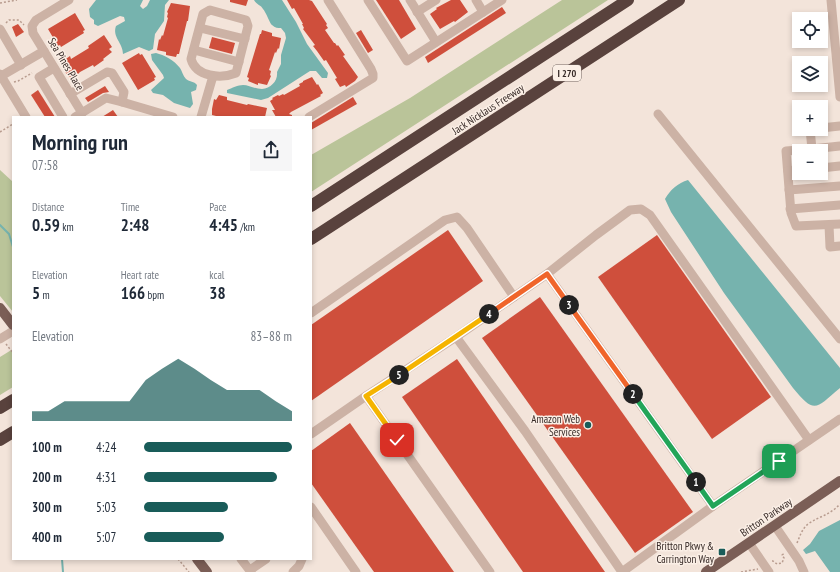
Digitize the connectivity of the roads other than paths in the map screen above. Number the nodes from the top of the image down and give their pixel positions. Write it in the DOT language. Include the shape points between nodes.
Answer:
graph roads {
  1 [pos="69,0"];
  2 [pos="328,0"];
  3 [pos="369,0"];
  4 [pos="410,0"];
  5 [pos="436,0"];
  6 [pos="476,0"];
  7 [pos="502,0"];
  8 [pos="628,0"];
  9 [pos="679,0"];
  10 [pos="831,0"];
  11 [pos="417,12"];
  12 [pos="483,12"];
  13 [pos="836,17"];
  14 [pos="200,28"];
  15 [pos="0,30"];
  16 [pos="837,36"];
  17 [pos="245,39"];
  18 [pos="436,42"];
  19 [pos="194,50"];
  20 [pos="44,51"];
  21 [pos="838,56"];
  22 [pos="239,62"];
  23 [pos="21,64"];
  24 [pos="54,68"];
  25 [pos="839,75"];
  26 [pos="213,76"];
  27 [pos="2,78"];
  28 [pos="70,94"];
  29 [pos="840,97"];
  30 [pos="122,102"];
  31 [pos="658,114"];
  32 [pos="78,115"];
  33 [pos="25,116"];
  34 [pos="62,116"];
  35 [pos="170,116"];
  36 [pos="201,116"];
  37 [pos="310,116"];
  38 [pos="840,126"];
  39 [pos="828,127"];
  40 [pos="840,146"];
  41 [pos="828,147"];
  42 [pos="792,151"];
  43 [pos="840,166"];
  44 [pos="828,167"];
  45 [pos="788,171"];
  46 [pos="792,171"];
  47 [pos="840,186"];
  48 [pos="789,190"];
  49 [pos="312,205"];
  50 [pos="840,205"];
  51 [pos="790,208"];
  52 [pos="840,224"];
  53 [pos="829,225"];
  54 [pos="312,238"];
  55 [pos="840,246"];
  56 [pos="547,274"];
  57 [pos="514,297"];
  58 [pos="0,308"];
  59 [pos="312,312"];
  60 [pos="12,324"];
  61 [pos="12,332"];
  62 [pos="456,337"];
  63 [pos="840,338"];
  64 [pos="2,341"];
  65 [pos="366,396"];
  66 [pos="840,419"];
  67 [pos="12,433"];
  68 [pos="312,433"];
  69 [pos="0,440"];
  70 [pos="809,440"];
  71 [pos="840,481"];
  72 [pos="713,506"];
  73 [pos="312,508"];
  74 [pos="775,526"];
  75 [pos="750,543"];
  76 [pos="198,560"];
  77 [pos="242,560"];
  78 [pos="265,560"];
  79 [pos="302,560"];
  80 [pos="767,569"];
  81 [pos="250,571"];
  82 [pos="207,572"];
  83 [pos="292,572"];
  84 [pos="356,572"];
  85 [pos="490,572"];
  86 [pos="622,572"];
  87 [pos="706,572"];
  88 [pos="804,572"];
  1 -- 20 [label="street, Sea Pines Place" via="36,20 32,26 33,33"];
  2 -- 37 [label="street" via="371,69 373,78"];
  3 -- 18 [label="street" via="407,62"];
  4 -- 11 [label="street"];
  5 -- 11 [label="street"];
  6 -- 12 [label="street"];
  7 -- 12 [label="street"];
  8 -- 49 [label="highway, Jack Nicklaus Freeway / I 270"];
  9 -- 54 [label="highway, Jack Nicklaus Freeway / I 270"];
  10 -- 13 [label="street"];
  11 -- 18 [label="street"];
  12 -- 18 [label="street"];
  13 -- 16 [label="street"];
  14 -- 17 [label="street"];
  14 -- 17 [label="street" via="204,14 210,10 246,20 248,26"];
  14 -- 19 [label="street"];
  15 -- 23 [label="street"];
  16 -- 21 [label="street"];
  17 -- 22 [label="street"];
  19 -- 22 [label="street"];
  19 -- 26 [label="street" via="192,63 204,73"];
  20 -- 23 [label="street"];
  20 -- 24 [label="street, Sea Pines Place"];
  21 -- 25 [label="street"];
  22 -- 26 [label="street" via="236,73 223,77"];
  23 -- 27 [label="street"];
  24 -- 28 [label="street, Sea Pines Place"];
  24 -- 34 [label="street" via="39,77"];
  25 -- 29 [label="street"];
  26 -- 36 [label="street"];
  27 -- 33 [label="street"];
  28 -- 30 [label="street" via="107,72 112,73 124,92"];
  28 -- 32 [label="street, Sea Pines Place"];
  30 -- 32 [label="street" via="106,98"];
  30 -- 35 [label="street"];
  31 -- 63 [label="street"];
  38 -- 39 [label="street"];
  40 -- 41 [label="street"];
  42 -- 45 [label="street" via="786,151"];
  43 -- 44 [label="street"];
  45 -- 46 [label="street"];
  45 -- 48 [label="street"];
  47 -- 48 [label="street"];
  48 -- 51 [label="street"];
  50 -- 51 [label="street"];
  51 -- 53 [label="street" via="796,226"];
  52 -- 53 [label="street"];
  53 -- 55 [label="street" via="830,247"];
  56 -- 57 [label="street"];
  56 -- 70 [label="street" via="630,210 641,209 650,215"];
  56 -- 72 [label="street"];
  57 -- 59 [label="street" via="457,217 445,220"];
  57 -- 62 [label="street"];
  58 -- 60 [label="main road"];
  61 -- 64 [label="street"];
  62 -- 65 [label="street"];
  62 -- 86 [label="street" via="525,431"];
  65 -- 68 [label="street"];
  65 -- 85 [label="street"];
  66 -- 70 [label="street"];
  67 -- 69 [label="highway"];
  70 -- 72 [label="street"];
  71 -- 74 [label="main road, Britton Parkway"];
  72 -- 86 [label="street"];
  73 -- 84 [label="street"];
  74 -- 75 [label="main road, Britton Parkway"];
  74 -- 88 [label="street"];
  75 -- 80 [label="street"];
  75 -- 87 [label="main road, Britton Parkway"];
  76 -- 82 [label="main road"];
  77 -- 81 [label="street"];
  78 -- 81 [label="street"];
  79 -- 83 [label="street"];
}
